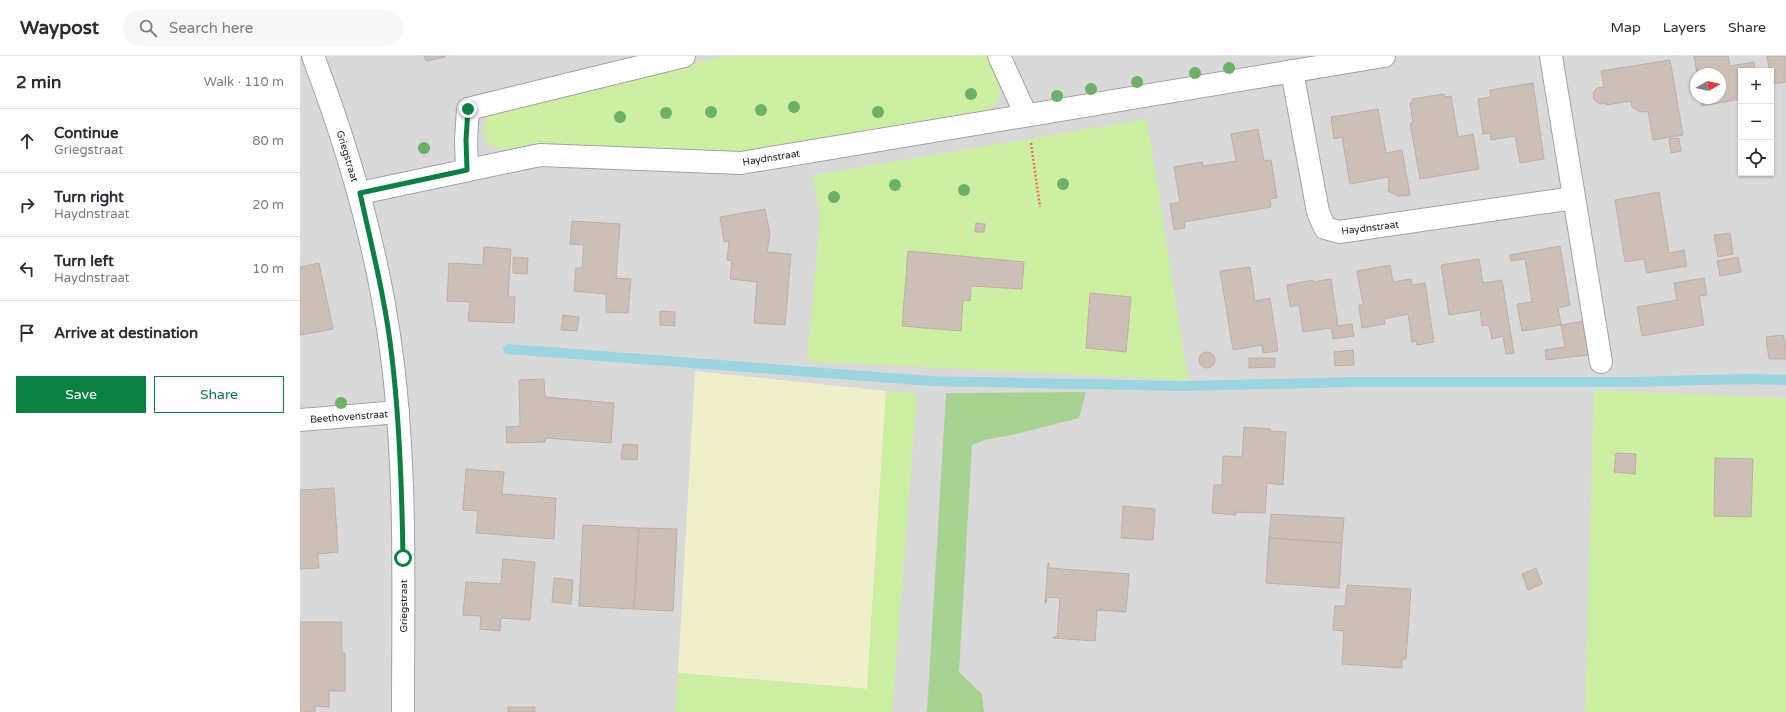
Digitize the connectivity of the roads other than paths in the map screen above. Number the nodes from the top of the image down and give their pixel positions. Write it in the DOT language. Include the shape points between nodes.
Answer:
graph roads {
  1 [pos="313,56"];
  2 [pos="684,56"];
  3 [pos="999,56"];
  4 [pos="1384,56"];
  5 [pos="1551,56"];
  6 [pos="1292,71"];
  7 [pos="1026,115"];
  8 [pos="467,170"];
  9 [pos="360,193"];
  10 [pos="1574,198"];
  11 [pos="1601,362"];
  12 [pos="398,412"];
  13 [pos="300,420"];
  14 [pos="403,712"];
  1 -- 9 [label="street, Griegstraat" via="345,142"];
  2 -- 8 [label="street" via="468,109"];
  3 -- 7 [label="street"];
  4 -- 6 [label="street, Haydnstraat"];
  5 -- 10 [label="street"];
  6 -- 7 [label="street, Haydnstraat"];
  6 -- 10 [label="street, Haydnstraat" via="1318,212 1325,228 1339,232"];
  7 -- 8 [label="street, Haydnstraat" via="740,163 540,156"];
  8 -- 9 [label="street, Haydnstraat"];
  9 -- 12 [label="street, Griegstraat" via="377,269 392,356"];
  10 -- 11 [label="street"];
  12 -- 13 [label="street, Beethovenstraat"];
  12 -- 14 [label="street, Griegstraat" via="402,520"];
}
